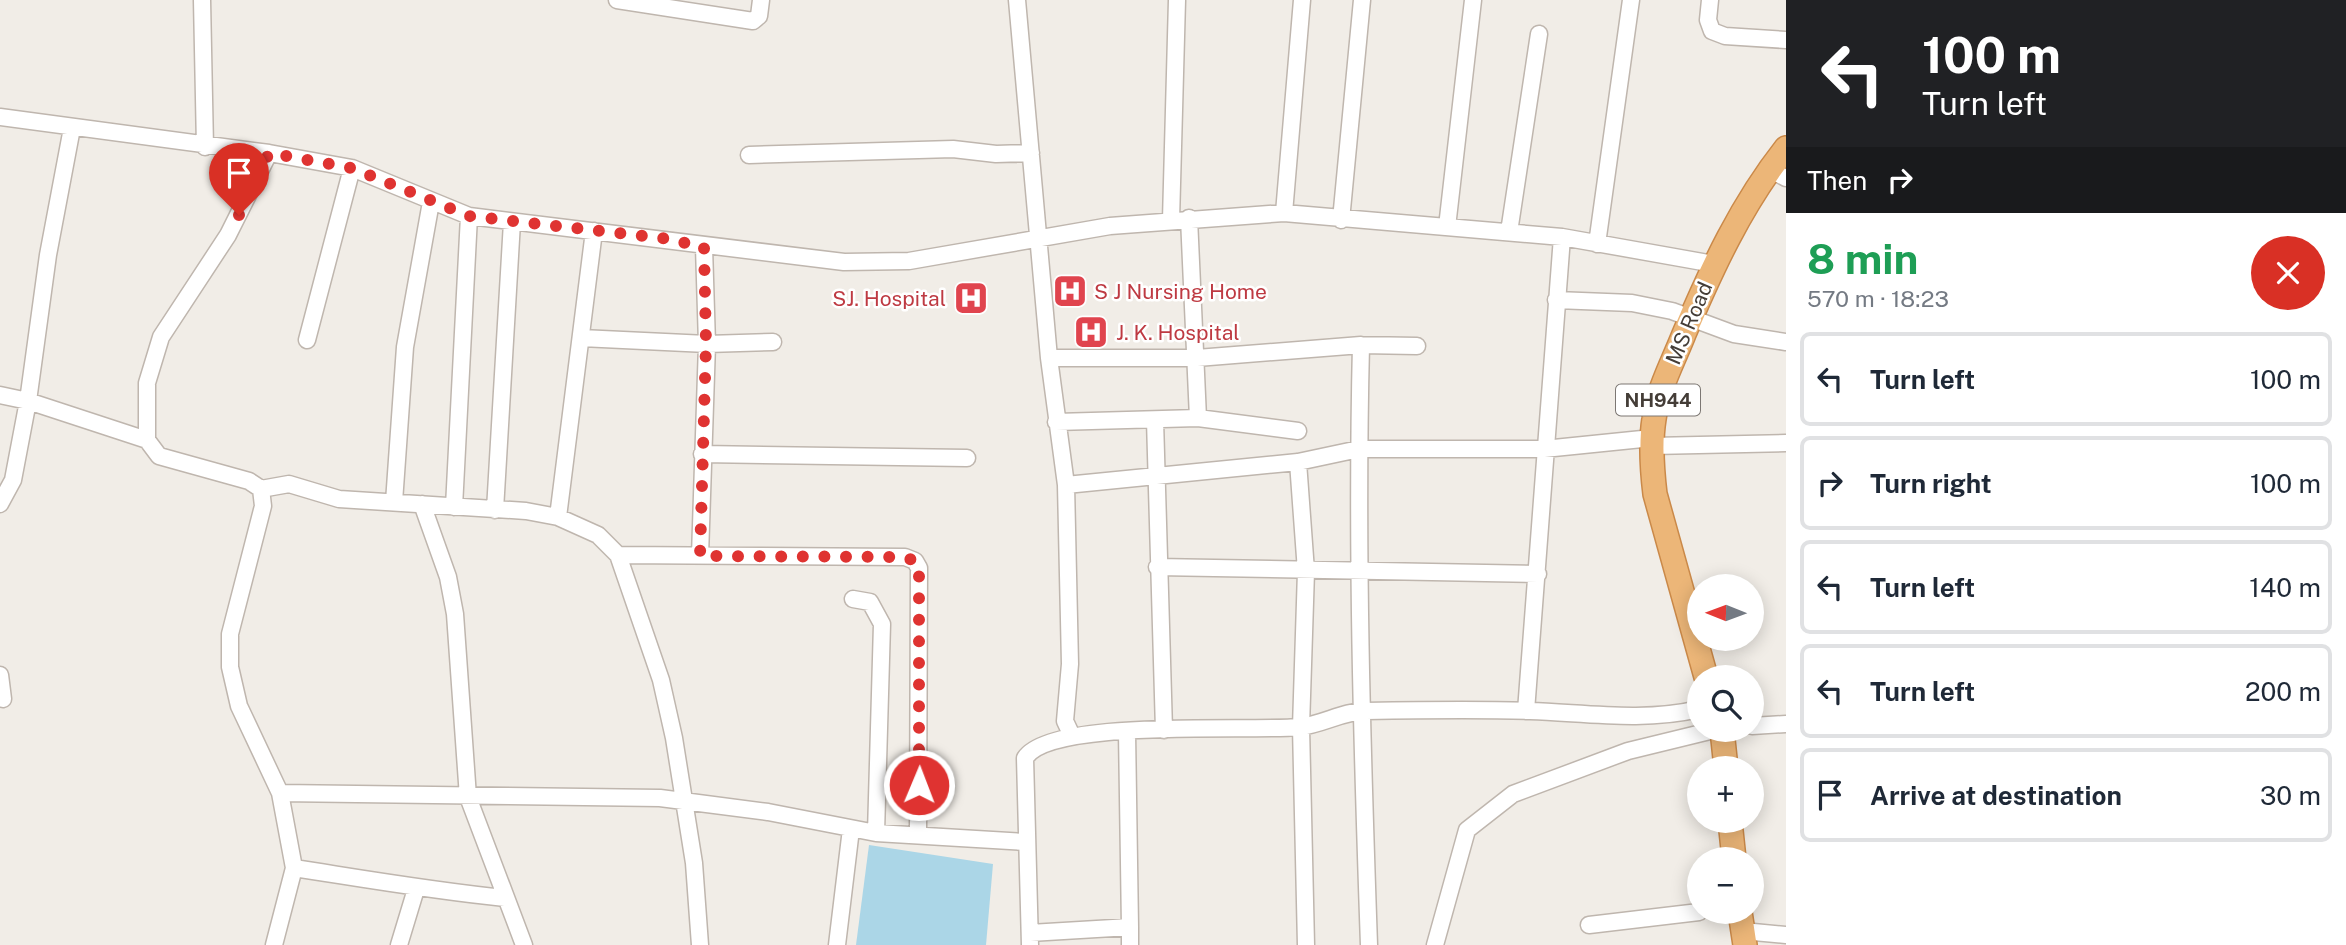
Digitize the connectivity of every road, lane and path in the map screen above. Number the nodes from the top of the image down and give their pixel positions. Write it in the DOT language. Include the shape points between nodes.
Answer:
graph roads {
  1 [pos="202,0"];
  2 [pos="617,0"];
  3 [pos="761,0"];
  4 [pos="1017,0"];
  5 [pos="1177,0"];
  6 [pos="1302,0"];
  7 [pos="1362,0"];
  8 [pos="1473,0"];
  9 [pos="1631,0"];
  10 [pos="1710,0"];
  11 [pos="1539,34"];
  12 [pos="1786,40"];
  13 [pos="0,117"];
  14 [pos="72,128"];
  15 [pos="205,147"];
  16 [pos="1786,148"];
  17 [pos="269,153"];
  18 [pos="1031,153"];
  19 [pos="748,155"];
  20 [pos="352,168"];
  21 [pos="1778,173"];
  22 [pos="431,202"];
  23 [pos="1284,213"];
  24 [pos="469,216"];
  25 [pos="1189,218"];
  26 [pos="1171,220"];
  27 [pos="1341,220"];
  28 [pos="512,222"];
  29 [pos="1447,227"];
  30 [pos="594,231"];
  31 [pos="1509,232"];
  32 [pos="1038,236"];
  33 [pos="1562,237"];
  34 [pos="1597,244"];
  35 [pos="704,247"];
  36 [pos="1714,264"];
  37 [pos="1556,300"];
  38 [pos="1691,318"];
  39 [pos="581,338"];
  40 [pos="307,340"];
  41 [pos="773,342"];
  42 [pos="1786,342"];
  43 [pos="706,344"];
  44 [pos="1362,345"];
  45 [pos="1417,346"];
  46 [pos="1049,358"];
  47 [pos="1197,358"];
  48 [pos="0,395"];
  49 [pos="28,401"];
  50 [pos="1198,418"];
  51 [pos="1155,420"];
  52 [pos="1056,422"];
  53 [pos="1298,431"];
  54 [pos="147,440"];
  55 [pos="1652,442"];
  56 [pos="1786,443"];
  57 [pos="1359,449"];
  58 [pos="1544,449"];
  59 [pos="702,454"];
  60 [pos="967,458"];
  61 [pos="1298,462"];
  62 [pos="1154,478"];
  63 [pos="1066,485"];
  64 [pos="261,489"];
  65 [pos="394,502"];
  66 [pos="0,504"];
  67 [pos="422,504"];
  68 [pos="454,507"];
  69 [pos="495,510"];
  70 [pos="558,517"];
  71 [pos="618,555"];
  72 [pos="700,556"];
  73 [pos="1157,567"];
  74 [pos="1359,569"];
  75 [pos="1306,571"];
  76 [pos="1538,575"];
  77 [pos="853,599"];
  78 [pos="1703,665"];
  79 [pos="0,675"];
  80 [pos="0,698"];
  81 [pos="1361,710"];
  82 [pos="1526,711"];
  83 [pos="1687,712"];
  84 [pos="1786,724"];
  85 [pos="1764,725"];
  86 [pos="1301,727"];
  87 [pos="1164,730"];
  88 [pos="1127,732"];
  89 [pos="1072,736"];
  90 [pos="1687,737"];
  91 [pos="281,793"];
  92 [pos="468,797"];
  93 [pos="683,801"];
  94 [pos="851,829"];
  95 [pos="876,833"];
  96 [pos="918,835"];
  97 [pos="1025,842"];
  98 [pos="294,868"];
  99 [pos="416,889"];
  100 [pos="505,898"];
  101 [pos="1687,913"];
  102 [pos="1589,925"];
  103 [pos="1130,927"];
  104 [pos="1742,929"];
  105 [pos="1786,935"];
  106 [pos="1030,939"];
  107 [pos="274,945"];
  108 [pos="399,945"];
  109 [pos="524,945"];
  110 [pos="699,945"];
  111 [pos="836,945"];
  112 [pos="1130,945"];
  113 [pos="1306,945"];
  114 [pos="1369,945"];
  115 [pos="1435,945"];
  1 -- 15 [label="street"];
  2 -- 3 [label="street" via="753,20 758,19"];
  4 -- 18 [label="street"];
  5 -- 26 [label="street"];
  6 -- 23 [label="street"];
  7 -- 27 [label="street"];
  8 -- 29 [label="street"];
  9 -- 34 [label="street"];
  10 -- 12 [label="street" via="1712,31"];
  11 -- 31 [label="street"];
  13 -- 14 [label="street"];
  14 -- 15 [label="street"];
  14 -- 49 [label="street"];
  15 -- 17 [label="street"];
  16 -- 21 [label="highway, MS Road / NH944"];
  17 -- 20 [label="street"];
  17 -- 54 [label="street" via="228,235 160,337 148,383"];
  18 -- 19 [label="street" via="953,149"];
  18 -- 32 [label="street"];
  20 -- 22 [label="street"];
  20 -- 40 [label="street"];
  21 -- 36 [label="highway, MS Road / NH944" via="1748,200"];
  22 -- 24 [label="street"];
  22 -- 65 [label="street" via="405,347"];
  23 -- 25 [label="street"];
  23 -- 27 [label="street"];
  24 -- 28 [label="street"];
  24 -- 68 [label="street"];
  25 -- 26 [label="street"];
  25 -- 47 [label="street"];
  26 -- 32 [label="street"];
  27 -- 29 [label="street"];
  28 -- 30 [label="street"];
  28 -- 69 [label="street"];
  29 -- 31 [label="street"];
  30 -- 35 [label="street"];
  30 -- 39 [label="street"];
  31 -- 33 [label="street"];
  32 -- 35 [label="street" via="909,261 880,262"];
  32 -- 46 [label="street"];
  33 -- 34 [label="street"];
  33 -- 37 [label="street"];
  34 -- 36 [label="street"];
  35 -- 43 [label="street"];
  36 -- 38 [label="highway, MS Road / NH944"];
  37 -- 38 [label="street" via="1632,303"];
  37 -- 58 [label="street"];
  38 -- 42 [label="street" via="1734,334"];
  38 -- 55 [label="highway, MS Road / NH944" via="1661,388"];
  39 -- 43 [label="street"];
  39 -- 70 [label="street"];
  41 -- 43 [label="street"];
  43 -- 59 [label="street"];
  44 -- 45 [label="street"];
  44 -- 47 [label="street"];
  44 -- 57 [label="street"];
  46 -- 47 [label="street"];
  46 -- 52 [label="street"];
  47 -- 50 [label="street"];
  48 -- 49 [label="street"];
  49 -- 54 [label="street"];
  49 -- 66 [label="street" via="13,480"];
  50 -- 51 [label="street"];
  50 -- 53 [label="street"];
  51 -- 52 [label="street"];
  51 -- 62 [label="street"];
  52 -- 63 [label="street"];
  54 -- 64 [label="street" via="159,456 249,481"];
  55 -- 56 [label="street"];
  55 -- 58 [label="street"];
  55 -- 78 [label="highway, MS Road / NH944" via="1655,494"];
  57 -- 58 [label="street"];
  57 -- 61 [label="street"];
  57 -- 74 [label="street"];
  58 -- 76 [label="street"];
  59 -- 60 [label="street"];
  59 -- 72 [label="street"];
  61 -- 62 [label="street"];
  61 -- 75 [label="street"];
  62 -- 63 [label="street"];
  62 -- 73 [label="street"];
  63 -- 89 [label="street" via="1070,664 1065,721"];
  64 -- 65 [label="street" via="289,484 338,499"];
  64 -- 91 [label="street" via="257,537 230,634 230,667 239,706"];
  65 -- 67 [label="street"];
  67 -- 68 [label="street"];
  67 -- 92 [label="street" via="448,577 455,614"];
  68 -- 69 [label="street"];
  69 -- 70 [label="street"];
  70 -- 71 [label="street" via="598,535"];
  71 -- 72 [label="street"];
  71 -- 93 [label="street" via="662,680"];
  72 -- 96 [label="street" via="905,557 915,561 919,568"];
  73 -- 75 [label="street"];
  73 -- 87 [label="street"];
  74 -- 75 [label="street"];
  74 -- 76 [label="street"];
  74 -- 81 [label="street"];
  75 -- 86 [label="street"];
  76 -- 82 [label="street"];
  77 -- 95 [label="street" via="870,602 881,624"];
  79 -- 80 [label="street"];
  81 -- 82 [label="street"];
  81 -- 86 [label="street"];
  81 -- 114 [label="street"];
  82 -- 83 [label="street" via="1665,717"];
  84 -- 85 [label="street"];
  86 -- 87 [label="street"];
  86 -- 113 [label="street"];
  87 -- 88 [label="street"];
  88 -- 89 [label="street"];
  88 -- 103 [label="street"];
  89 -- 97 [label="street" via="1038,744 1025,758"];
  90 -- 115 [label="street" via="1628,751 1513,793 1467,830"];
  91 -- 92 [label="street"];
  91 -- 98 [label="street"];
  92 -- 93 [label="street"];
  92 -- 100 [label="street"];
  93 -- 94 [label="street" via="768,811"];
  93 -- 110 [label="street" via="694,863"];
  94 -- 95 [label="street"];
  94 -- 111 [label="street"];
  95 -- 96 [label="street"];
  96 -- 97 [label="street"];
  97 -- 106 [label="street"];
  98 -- 99 [label="street" via="373,878"];
  98 -- 107 [label="street"];
  99 -- 100 [label="street"];
  99 -- 108 [label="street"];
  100 -- 109 [label="street"];
  101 -- 102 [label="street"];
  103 -- 106 [label="street"];
  103 -- 112 [label="street"];
  104 -- 105 [label="street"];
}
